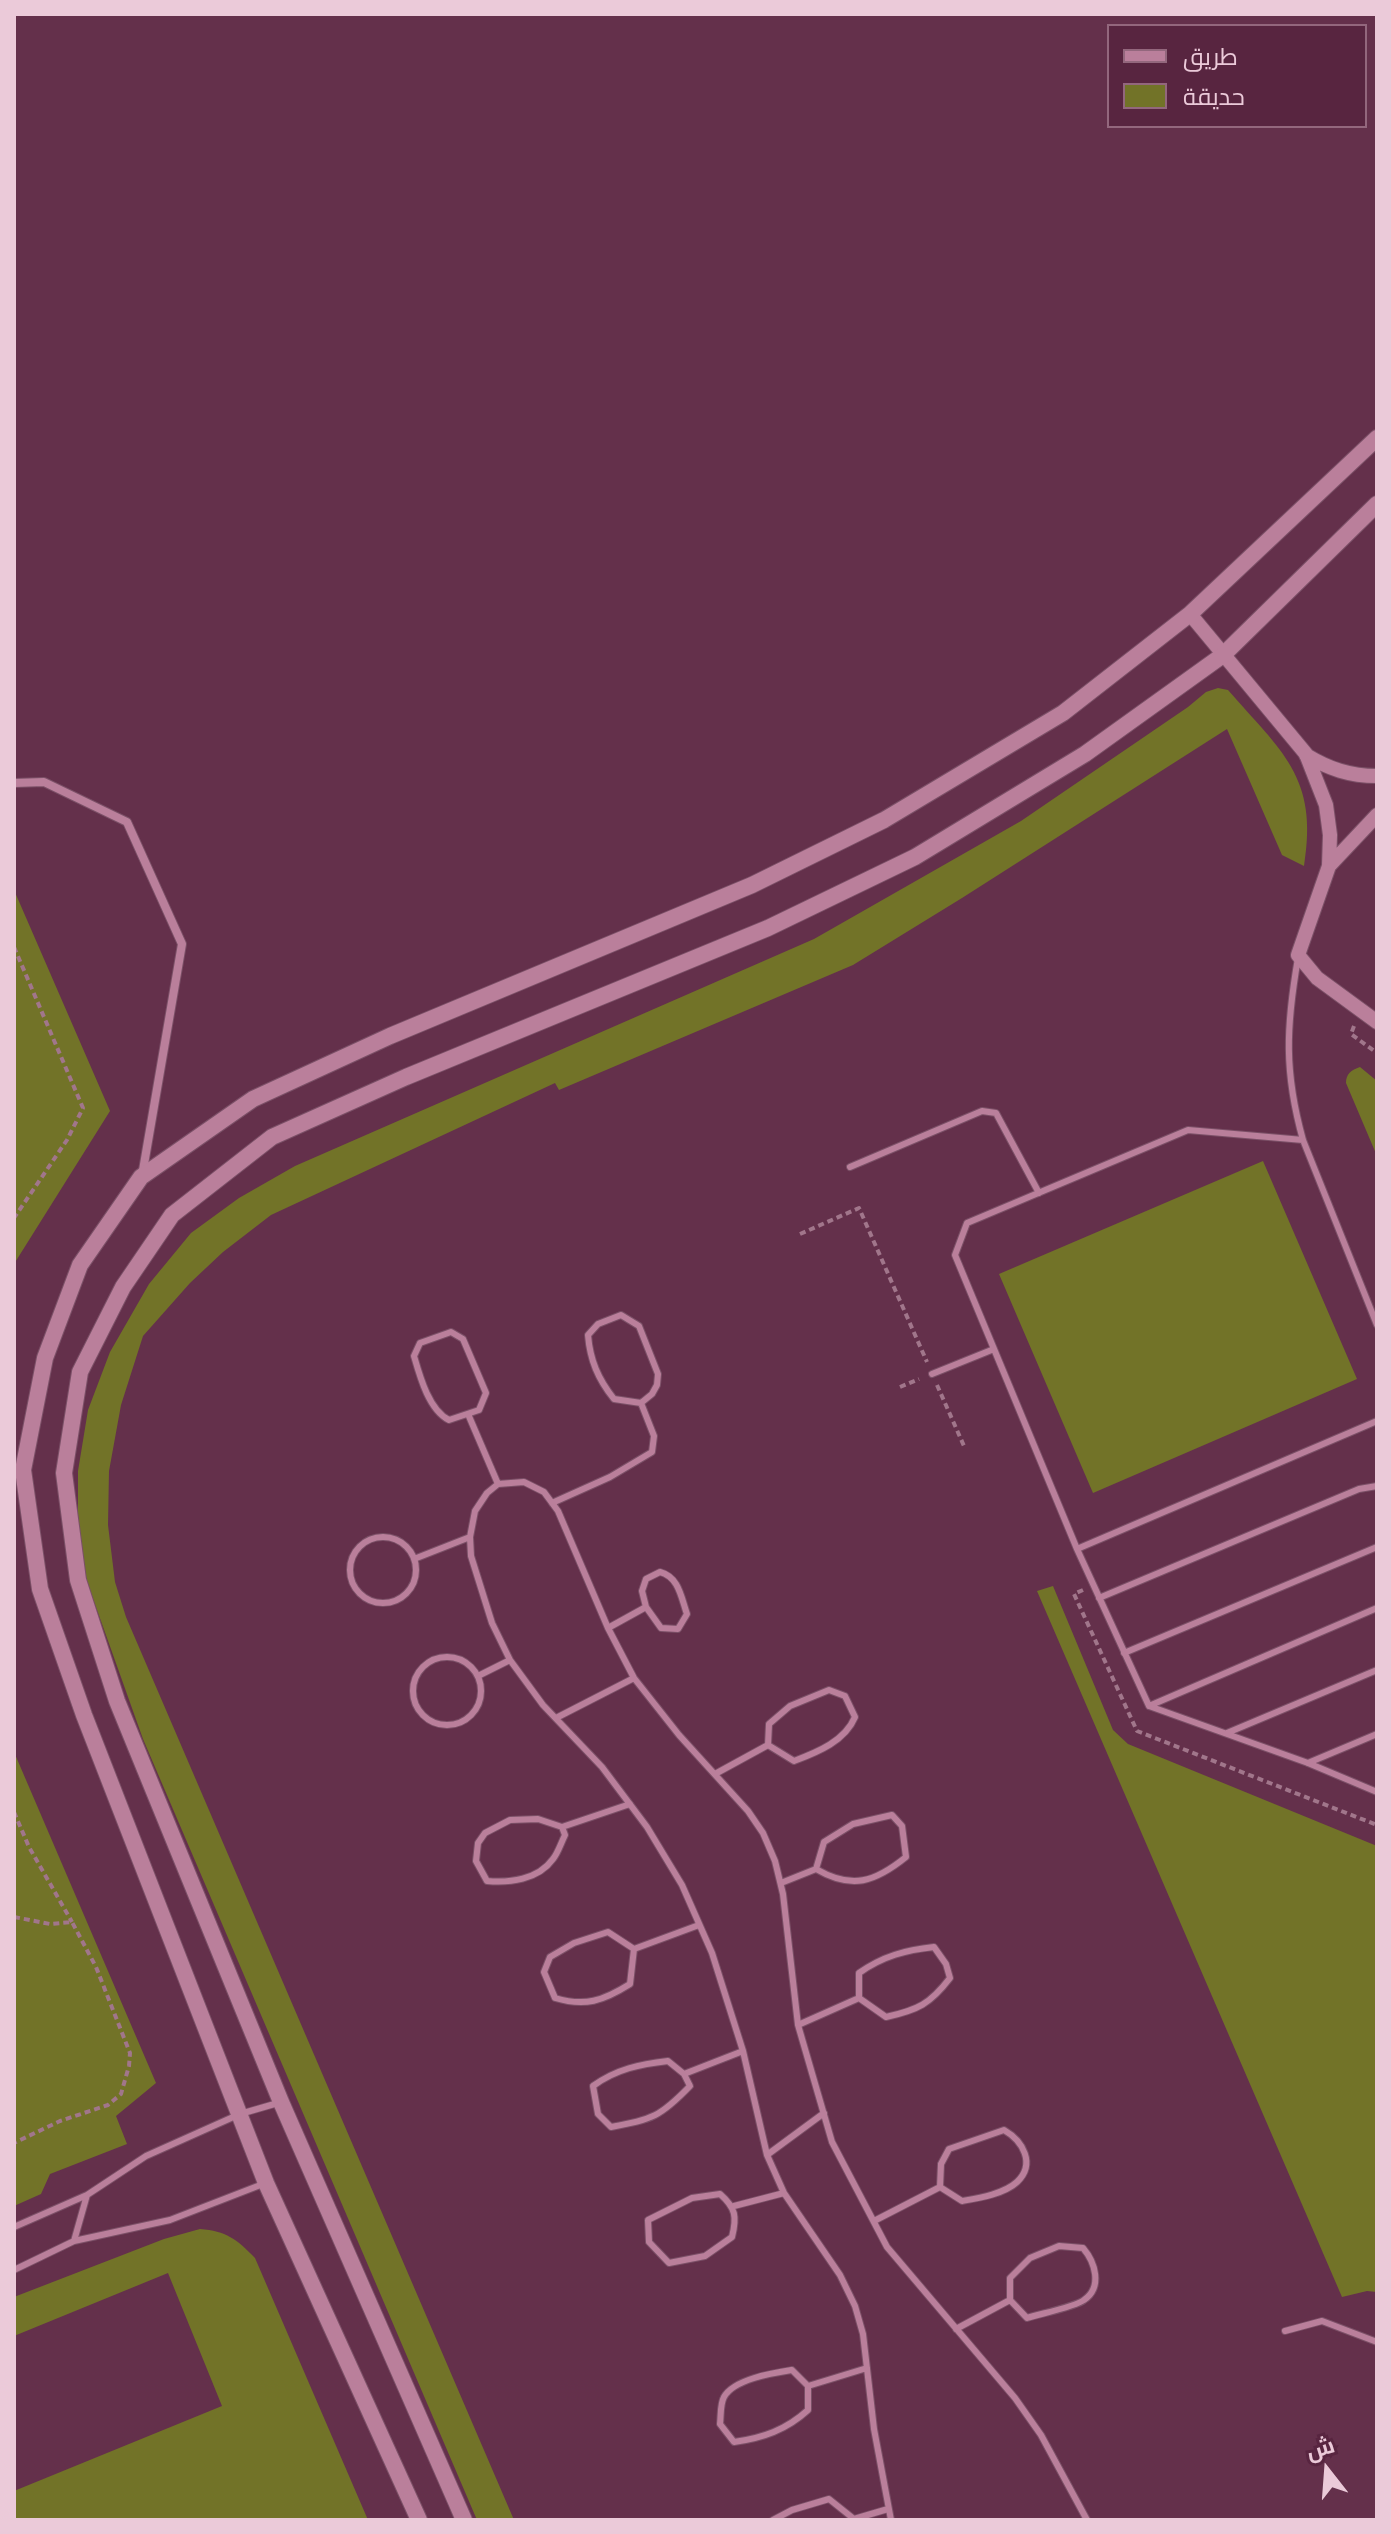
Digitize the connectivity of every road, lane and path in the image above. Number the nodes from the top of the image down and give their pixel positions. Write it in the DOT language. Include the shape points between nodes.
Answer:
graph roads {
  1 [pos="1377,438"];
  2 [pos="1377,504"];
  3 [pos="1190,614"];
  4 [pos="1223,655"];
  5 [pos="1306,754"];
  6 [pos="1377,776"];
  7 [pos="14,783"];
  8 [pos="1377,815"];
  9 [pos="1329,866"];
  10 [pos="14,947"];
  11 [pos="1298,955"];
  12 [pos="1377,1022"];
  13 [pos="1303,1140"];
  14 [pos="850,1167"];
  15 [pos="141,1177"];
  16 [pos="1039,1193"];
  17 [pos="14,1218"];
  18 [pos="800,1234"];
  19 [pos="1377,1325"];
  20 [pos="994,1349"];
  21 [pos="932,1374"];
  22 [pos="900,1387"];
  23 [pos="641,1403"];
  24 [pos="468,1414"];
  25 [pos="1377,1421"];
  26 [pos="964,1446"];
  27 [pos="498,1484"];
  28 [pos="1377,1486"];
  29 [pos="552,1503"];
  30 [pos="470,1537"];
  31 [pos="1377,1547"];
  32 [pos="1077,1549"];
  33 [pos="414,1559"];
  34 [pos="1099,1598"];
  35 [pos="646,1607"];
  36 [pos="1377,1608"];
  37 [pos="608,1628"];
  38 [pos="1124,1653"];
  39 [pos="510,1660"];
  40 [pos="1377,1670"];
  41 [pos="478,1676"];
  42 [pos="634,1678"];
  43 [pos="1149,1706"];
  44 [pos="556,1718"];
  45 [pos="1227,1733"];
  46 [pos="1377,1734"];
  47 [pos="768,1745"];
  48 [pos="1308,1763"];
  49 [pos="715,1774"];
  50 [pos="1377,1792"];
  51 [pos="630,1804"];
  52 [pos="14,1812"];
  53 [pos="562,1827"];
  54 [pos="816,1869"];
  55 [pos="781,1883"];
  56 [pos="14,1917"];
  57 [pos="72,1922"];
  58 [pos="699,1925"];
  59 [pos="634,1949"];
  60 [pos="859,1998"];
  61 [pos="798,2025"];
  62 [pos="743,2051"];
  63 [pos="684,2074"];
  64 [pos="281,2102"];
  65 [pos="824,2113"];
  66 [pos="240,2114"];
  67 [pos="14,2143"];
  68 [pos="767,2155"];
  69 [pos="266,2183"];
  70 [pos="940,2187"];
  71 [pos="784,2193"];
  72 [pos="87,2195"];
  73 [pos="734,2206"];
  74 [pos="874,2221"];
  75 [pos="14,2227"];
  76 [pos="74,2241"];
  77 [pos="14,2270"];
  78 [pos="1010,2300"];
  79 [pos="956,2329"];
  80 [pos="1285,2331"];
  81 [pos="1377,2342"];
  82 [pos="867,2368"];
  83 [pos="808,2386"];
  84 [pos="888,2509"];
  85 [pos="419,2520"];
  86 [pos="464,2520"];
  87 [pos="773,2520"];
  88 [pos="854,2520"];
  89 [pos="891,2520"];
  90 [pos="1087,2520"];
  1 -- 3 [label="main road"];
  2 -- 4 [label="main road"];
  3 -- 4 [label="street"];
  3 -- 15 [label="main road" via="1063,713 884,820 752,885 253,1099"];
  4 -- 5 [label="street"];
  4 -- 64 [label="main road" via="1085,754 915,857 768,928 272,1137 172,1215 123,1287 80,1372 64,1473 78,1580 117,1701"];
  5 -- 6 [label="street" via="1335,770"];
  5 -- 9 [label="street" via="1326,805"];
  7 -- 15 [label="street" via="44,782 127,822 182,944"];
  8 -- 9 [label="street"];
  9 -- 11 [label="street"];
  10 -- 17 [label="path" via="83,1108"];
  11 -- 12 [label="street" via="1317,978"];
  11 -- 13 [label="lane" via="1287,1047"];
  13 -- 16 [label="lane" via="1188,1130"];
  13 -- 19 [label="lane"];
  14 -- 16 [label="lane" via="982,1111 996,1113"];
  15 -- 66 [label="main road" via="80,1265 45,1358 23,1470 40,1589"];
  16 -- 20 [label="lane" via="967,1223 955,1255"];
  18 -- 21 [label="path" via="859,1208"];
  20 -- 21 [label="lane"];
  20 -- 32 [label="lane"];
  21 -- 22 [label="path"];
  21 -- 26 [label="path"];
  23 -- 23 [label="lane" via="652,1394 658,1374 639,1326 621,1315 598,1324 588,1335 590,1356 614,1399"];
  23 -- 29 [label="lane" via="654,1436 652,1452"];
  24 -- 24 [label="lane" via="479,1410 486,1393 463,1339 451,1332 420,1343 414,1356 439,1415 449,1420"];
  24 -- 27 [label="lane"];
  25 -- 32 [label="lane"];
  27 -- 29 [label="lane" via="524,1482"];
  27 -- 30 [label="lane" via="475,1511"];
  28 -- 34 [label="lane"];
  29 -- 37 [label="lane"];
  30 -- 33 [label="lane"];
  30 -- 39 [label="lane" via="479,1588"];
  31 -- 38 [label="lane"];
  32 -- 34 [label="lane"];
  33 -- 33 [label="lane" via="393,1538 372,1538 355,1551 352,1583 367,1599 389,1602 408,1591 416,1571"];
  34 -- 38 [label="lane"];
  35 -- 35 [label="lane" via="646,1579 660,1572 676,1583 687,1614 678,1629 661,1628"];
  35 -- 37 [label="lane"];
  36 -- 43 [label="lane"];
  37 -- 42 [label="lane"];
  38 -- 43 [label="lane"];
  39 -- 41 [label="lane"];
  39 -- 44 [label="lane"];
  40 -- 45 [label="lane"];
  41 -- 41 [label="lane" via="462,1660 439,1658 420,1671 415,1703 429,1720 450,1726 461,1723 481,1698"];
  42 -- 44 [label="lane"];
  42 -- 49 [label="lane"];
  43 -- 45 [label="lane"];
  44 -- 51 [label="lane"];
  45 -- 48 [label="lane"];
  46 -- 48 [label="lane"];
  47 -- 47 [label="lane" via="794,1761 849,1731 855,1717 845,1696 829,1690 790,1706 769,1724"];
  47 -- 49 [label="lane"];
  48 -- 50 [label="lane"];
  49 -- 55 [label="lane" via="763,1833"];
  51 -- 53 [label="lane"];
  51 -- 58 [label="lane" via="682,1885"];
  52 -- 57 [label="path"];
  53 -- 53 [label="lane" via="538,1819 510,1820 485,1833 476,1861 487,1881 508,1883 532,1875 552,1861 565,1835"];
  54 -- 54 [label="lane" via="832,1878 861,1882 887,1872 906,1857 902,1826 892,1815 853,1824 824,1842"];
  54 -- 55 [label="lane"];
  55 -- 61 [label="lane"];
  56 -- 57 [label="path"];
  57 -- 67 [label="path" via="124,2034 130,2053 125,2082 108,2105"];
  58 -- 59 [label="lane"];
  58 -- 62 [label="lane"];
  59 -- 59 [label="lane" via="608,1932 550,1957 544,1972 555,1998 576,2005 611,1996 630,1984"];
  60 -- 60 [label="lane" via="886,2017 905,2013 934,1999 950,1978 946,1964 934,1947 876,1961 859,1973"];
  60 -- 61 [label="lane"];
  61 -- 65 [label="lane"];
  62 -- 63 [label="lane"];
  62 -- 68 [label="lane"];
  63 -- 63 [label="lane" via="668,2061 605,2077 593,2086 598,2114 611,2127 649,2120 690,2086"];
  64 -- 66 [label="lane"];
  64 -- 86 [label="main road"];
  65 -- 68 [label="lane"];
  65 -- 74 [label="lane" via="832,2142"];
  66 -- 69 [label="main road"];
  66 -- 72 [label="lane" via="146,2156"];
  68 -- 71 [label="lane"];
  69 -- 76 [label="lane" via="170,2220"];
  69 -- 85 [label="main road"];
  70 -- 70 [label="lane" via="962,2201 986,2197 1016,2183 1026,2168 1026,2151 1004,2130 949,2149 941,2164"];
  70 -- 74 [label="lane"];
  71 -- 73 [label="lane"];
  71 -- 82 [label="lane" via="855,2306"];
  72 -- 75 [label="lane"];
  72 -- 76 [label="lane"];
  73 -- 73 [label="lane" via="720,2194 668,2208 648,2220 649,2242 669,2263 705,2256 732,2237"];
  74 -- 79 [label="lane" via="887,2247"];
  76 -- 77 [label="lane"];
  78 -- 78 [label="lane" via="1027,2318 1085,2300 1095,2284 1094,2261 1083,2248 1059,2246 1030,2258 1010,2278"];
  78 -- 79 [label="lane"];
  79 -- 90 [label="lane" via="1041,2435"];
  80 -- 81 [label="lane" via="1322,2321"];
  82 -- 83 [label="lane"];
  82 -- 84 [label="lane"];
  83 -- 83 [label="lane" via="792,2370 732,2388 723,2398 720,2424 734,2442 764,2438 808,2410"];
  84 -- 88 [label="lane"];
  84 -- 89 [label="lane"];
  87 -- 88 [label="lane" via="829,2499"];
}
